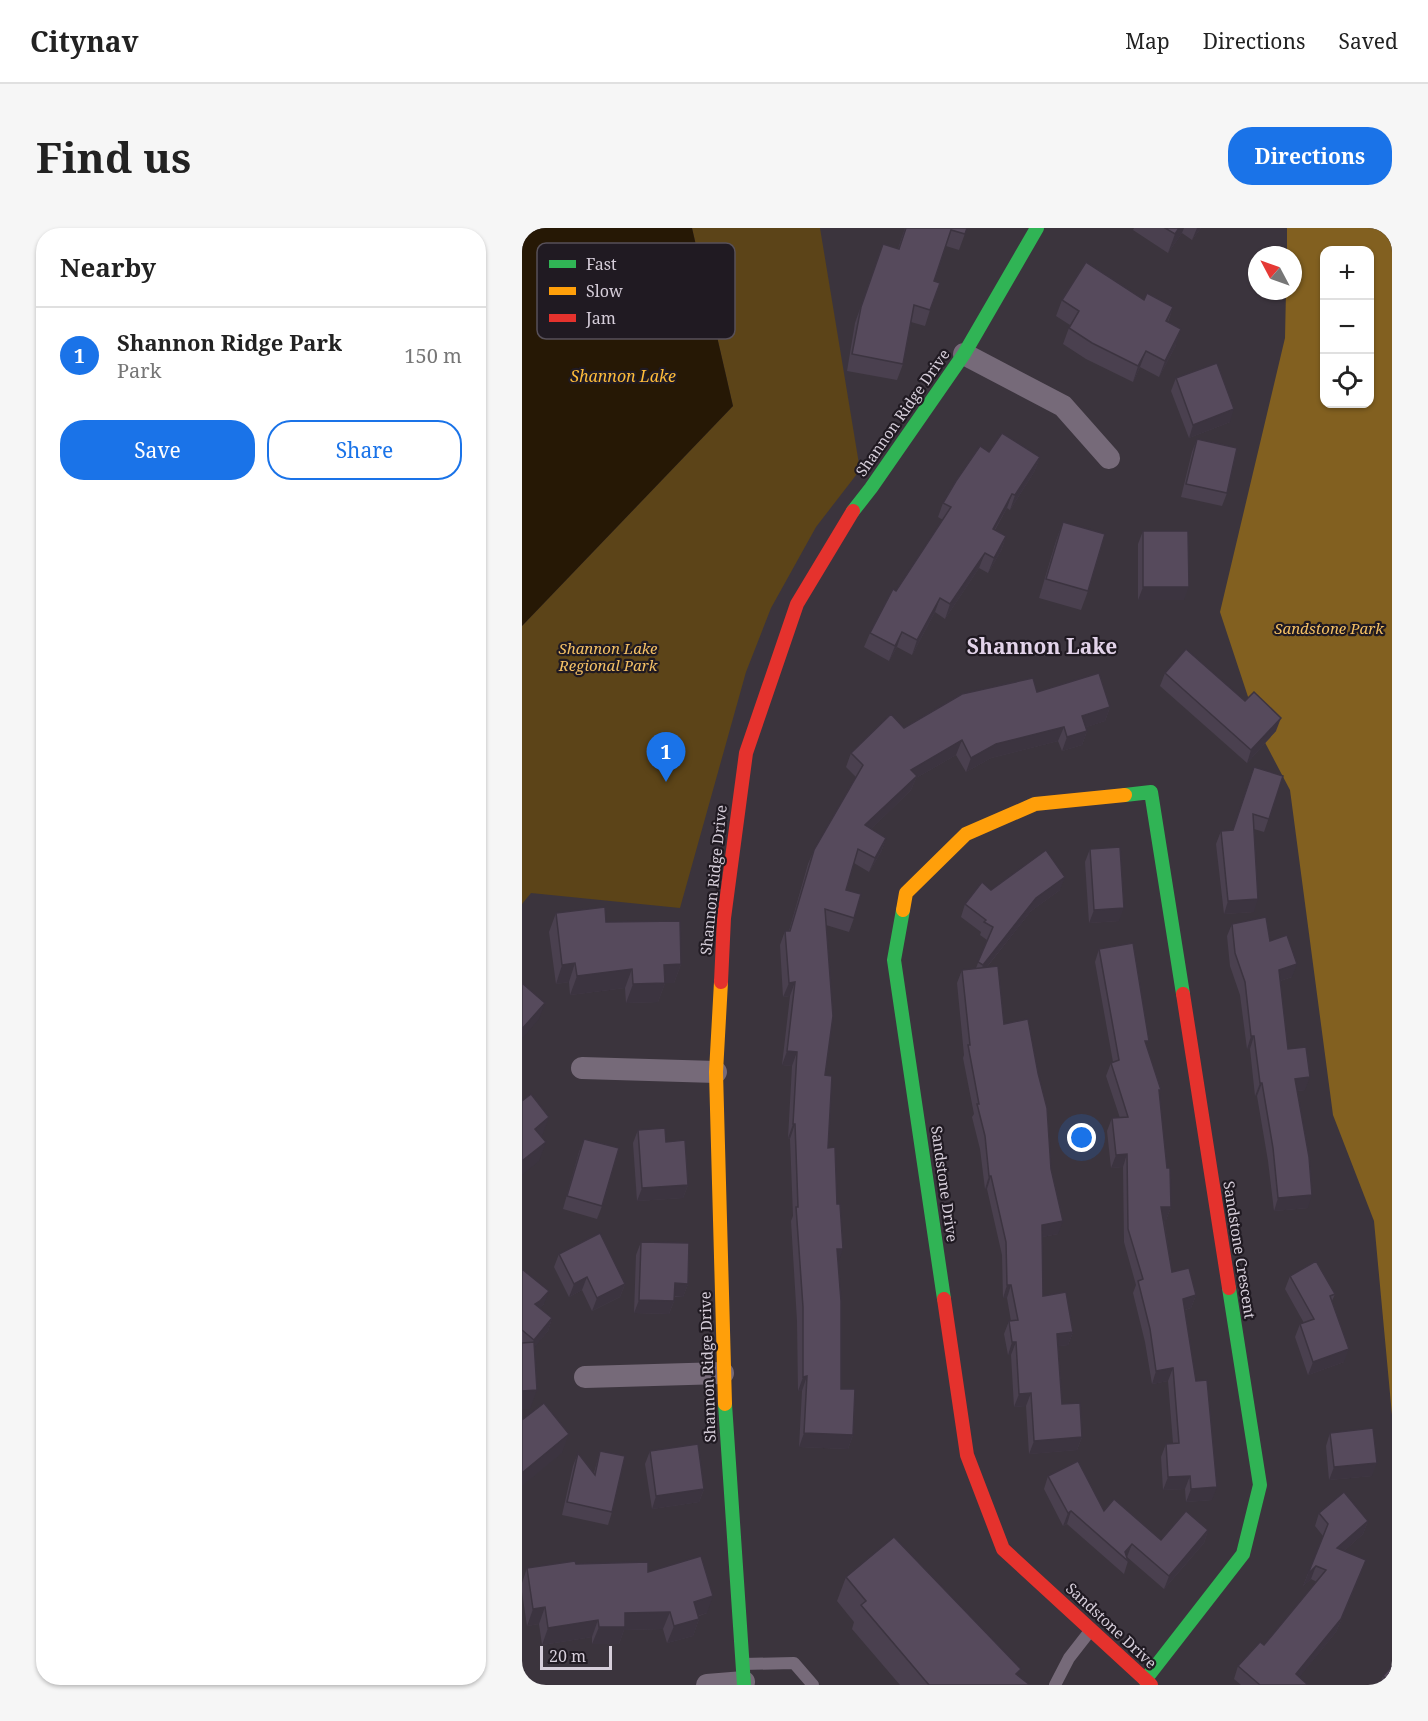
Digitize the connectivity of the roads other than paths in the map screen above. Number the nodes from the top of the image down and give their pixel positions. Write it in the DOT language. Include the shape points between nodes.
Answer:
graph roads {
  1 [pos="1037,228"];
  2 [pos="964,354"];
  3 [pos="1109,458"];
  4 [pos="1151,792"];
  5 [pos="582,1068"];
  6 [pos="717,1072"];
  7 [pos="723,1373"];
  8 [pos="585,1377"];
  9 [pos="1091,1630"];
  10 [pos="743,1677"];
  11 [pos="1148,1682"];
  12 [pos="707,1685"];
  13 [pos="813,1685"];
  14 [pos="1055,1685"];
  1 -- 2 [label="street, Shannon Ridge Drive"];
  2 -- 3 [label="street" via="1063,406"];
  2 -- 6 [label="street, Shannon Ridge Drive" via="853,510 797,604 746,753 724,918"];
  4 -- 9 [label="street, Sandstone Drive" via="1035,804 966,834 906,893 894,960 967,1455 1003,1549"];
  4 -- 11 [label="street, Sandstone Crescent" via="1260,1485 1243,1554"];
  5 -- 6 [label="street"];
  6 -- 7 [label="street, Shannon Ridge Drive"];
  7 -- 8 [label="street"];
  7 -- 10 [label="street, Shannon Ridge Drive"];
  9 -- 11 [label="street, Sandstone Drive"];
  9 -- 14 [label="lane" via="1069,1658"];
  10 -- 12 [label="street"];
  10 -- 13 [label="lane" via="794,1663"];
}
